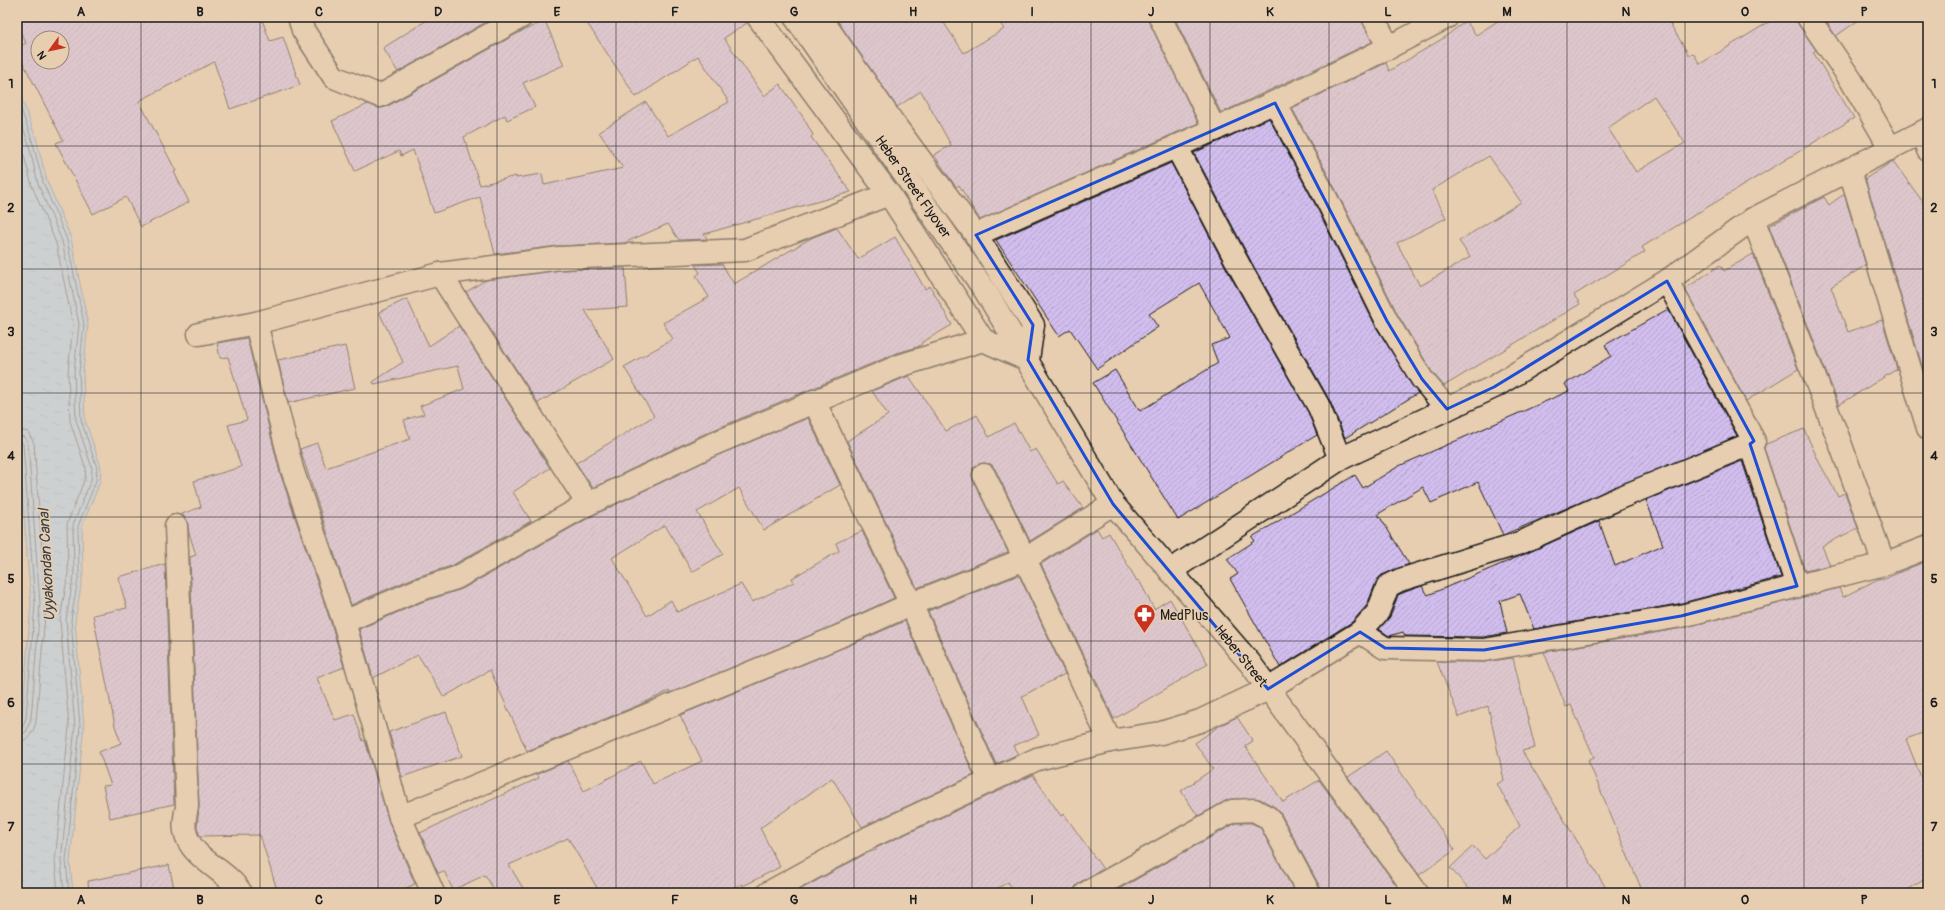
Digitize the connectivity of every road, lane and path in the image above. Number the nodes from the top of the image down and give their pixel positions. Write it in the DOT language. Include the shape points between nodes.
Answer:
graph roads {
  1 [pos="299,17"];
  2 [pos="521,17"];
  3 [pos="758,17"];
  4 [pos="795,17"];
  5 [pos="820,17"];
  6 [pos="1160,17"];
  7 [pos="1373,17"];
  8 [pos="1446,17"];
  9 [pos="1808,17"];
  10 [pos="1389,48"];
  11 [pos="1275,103"];
  12 [pos="1215,130"];
  13 [pos="1926,137"];
  14 [pos="1176,146"];
  15 [pos="1891,149"];
  16 [pos="1850,171"];
  17 [pos="889,194"];
  18 [pos="1753,219"];
  19 [pos="976,235"];
  20 [pos="440,274"];
  21 [pos="1667,281"];
  22 [pos="256,323"];
  23 [pos="199,334"];
  24 [pos="983,340"];
  25 [pos="1028,360"];
  26 [pos="814,401"];
  27 [pos="1447,409"];
  28 [pos="1928,428"];
  29 [pos="1750,444"];
  30 [pos="1340,460"];
  31 [pos="984,475"];
  32 [pos="588,504"];
  33 [pos="1113,504"];
  34 [pos="176,526"];
  35 [pos="1928,547"];
  36 [pos="1025,559"];
  37 [pos="1884,564"];
  38 [pos="1170,571"];
  39 [pos="1797,586"];
  40 [pos="911,604"];
  41 [pos="344,622"];
  42 [pos="1360,632"];
  43 [pos="1268,689"];
  44 [pos="1110,741"];
  45 [pos="990,781"];
  46 [pos="400,817"];
  47 [pos="795,886"];
  48 [pos="240,893"];
  49 [pos="433,893"];
  50 [pos="768,893"];
  51 [pos="1086,893"];
  52 [pos="1309,893"];
  53 [pos="1417,893"];
  1 -- 2 [label="street" via="302,30 334,77 380,96"];
  3 -- 17 [label="street"];
  4 -- 25 [label="street, Heber Street Flyover" via="986,292"];
  5 -- 19 [label="street" via="894,124"];
  6 -- 12 [label="street"];
  7 -- 10 [label="street"];
  8 -- 10 [label="street"];
  9 -- 15 [label="street" via="1851,80"];
  10 -- 11 [label="street"];
  11 -- 12 [label="street"];
  11 -- 27 [label="street" via="1387,321 1422,378"];
  12 -- 14 [label="street"];
  13 -- 15 [label="street"];
  14 -- 19 [label="street"];
  14 -- 30 [label="street" via="1243,274 1319,407"];
  15 -- 16 [label="street"];
  16 -- 18 [label="street"];
  16 -- 28 [label="street"];
  17 -- 20 [label="street" via="745,250 560,258"];
  17 -- 24 [label="street"];
  18 -- 21 [label="street"];
  18 -- 37 [label="street"];
  19 -- 25 [label="street" via="1033,324"];
  20 -- 22 [label="street"];
  20 -- 32 [label="street"];
  21 -- 27 [label="street" via="1494,387"];
  21 -- 29 [label="street" via="1754,441"];
  22 -- 23 [label="street"];
  22 -- 41 [label="street" via="292,469"];
  24 -- 25 [label="street"];
  24 -- 26 [label="street" via="902,365"];
  25 -- 33 [label="street, Heber Street"];
  26 -- 32 [label="street" via="711,445"];
  26 -- 40 [label="street"];
  27 -- 30 [label="street"];
  29 -- 39 [label="street"];
  29 -- 42 [label="street" via="1619,498 1520,543 1400,580 1388,586 1378,612"];
  30 -- 38 [label="street"];
  31 -- 36 [label="street"];
  32 -- 41 [label="street" via="456,578 418,590"];
  33 -- 36 [label="street"];
  33 -- 38 [label="street, Heber Street"];
  34 -- 48 [label="street" via="187,806 185,830 194,852 232,880"];
  35 -- 37 [label="street"];
  36 -- 40 [label="street"];
  36 -- 44 [label="street"];
  37 -- 39 [label="street"];
  38 -- 43 [label="street, Heber Street" via="1250,663"];
  39 -- 42 [label="street" via="1681,616 1484,650 1385,648"];
  40 -- 45 [label="street"];
  40 -- 46 [label="street" via="826,642"];
  41 -- 46 [label="street"];
  42 -- 43 [label="street"];
  43 -- 44 [label="street" via="1200,721 1161,733"];
  43 -- 53 [label="street, Heber Street"];
  44 -- 45 [label="street" via="1037,759"];
  45 -- 47 [label="street" via="870,837"];
  46 -- 49 [label="street"];
  47 -- 50 [label="street"];
  51 -- 52 [label="street" via="1232,811 1254,810 1269,818"];
}
